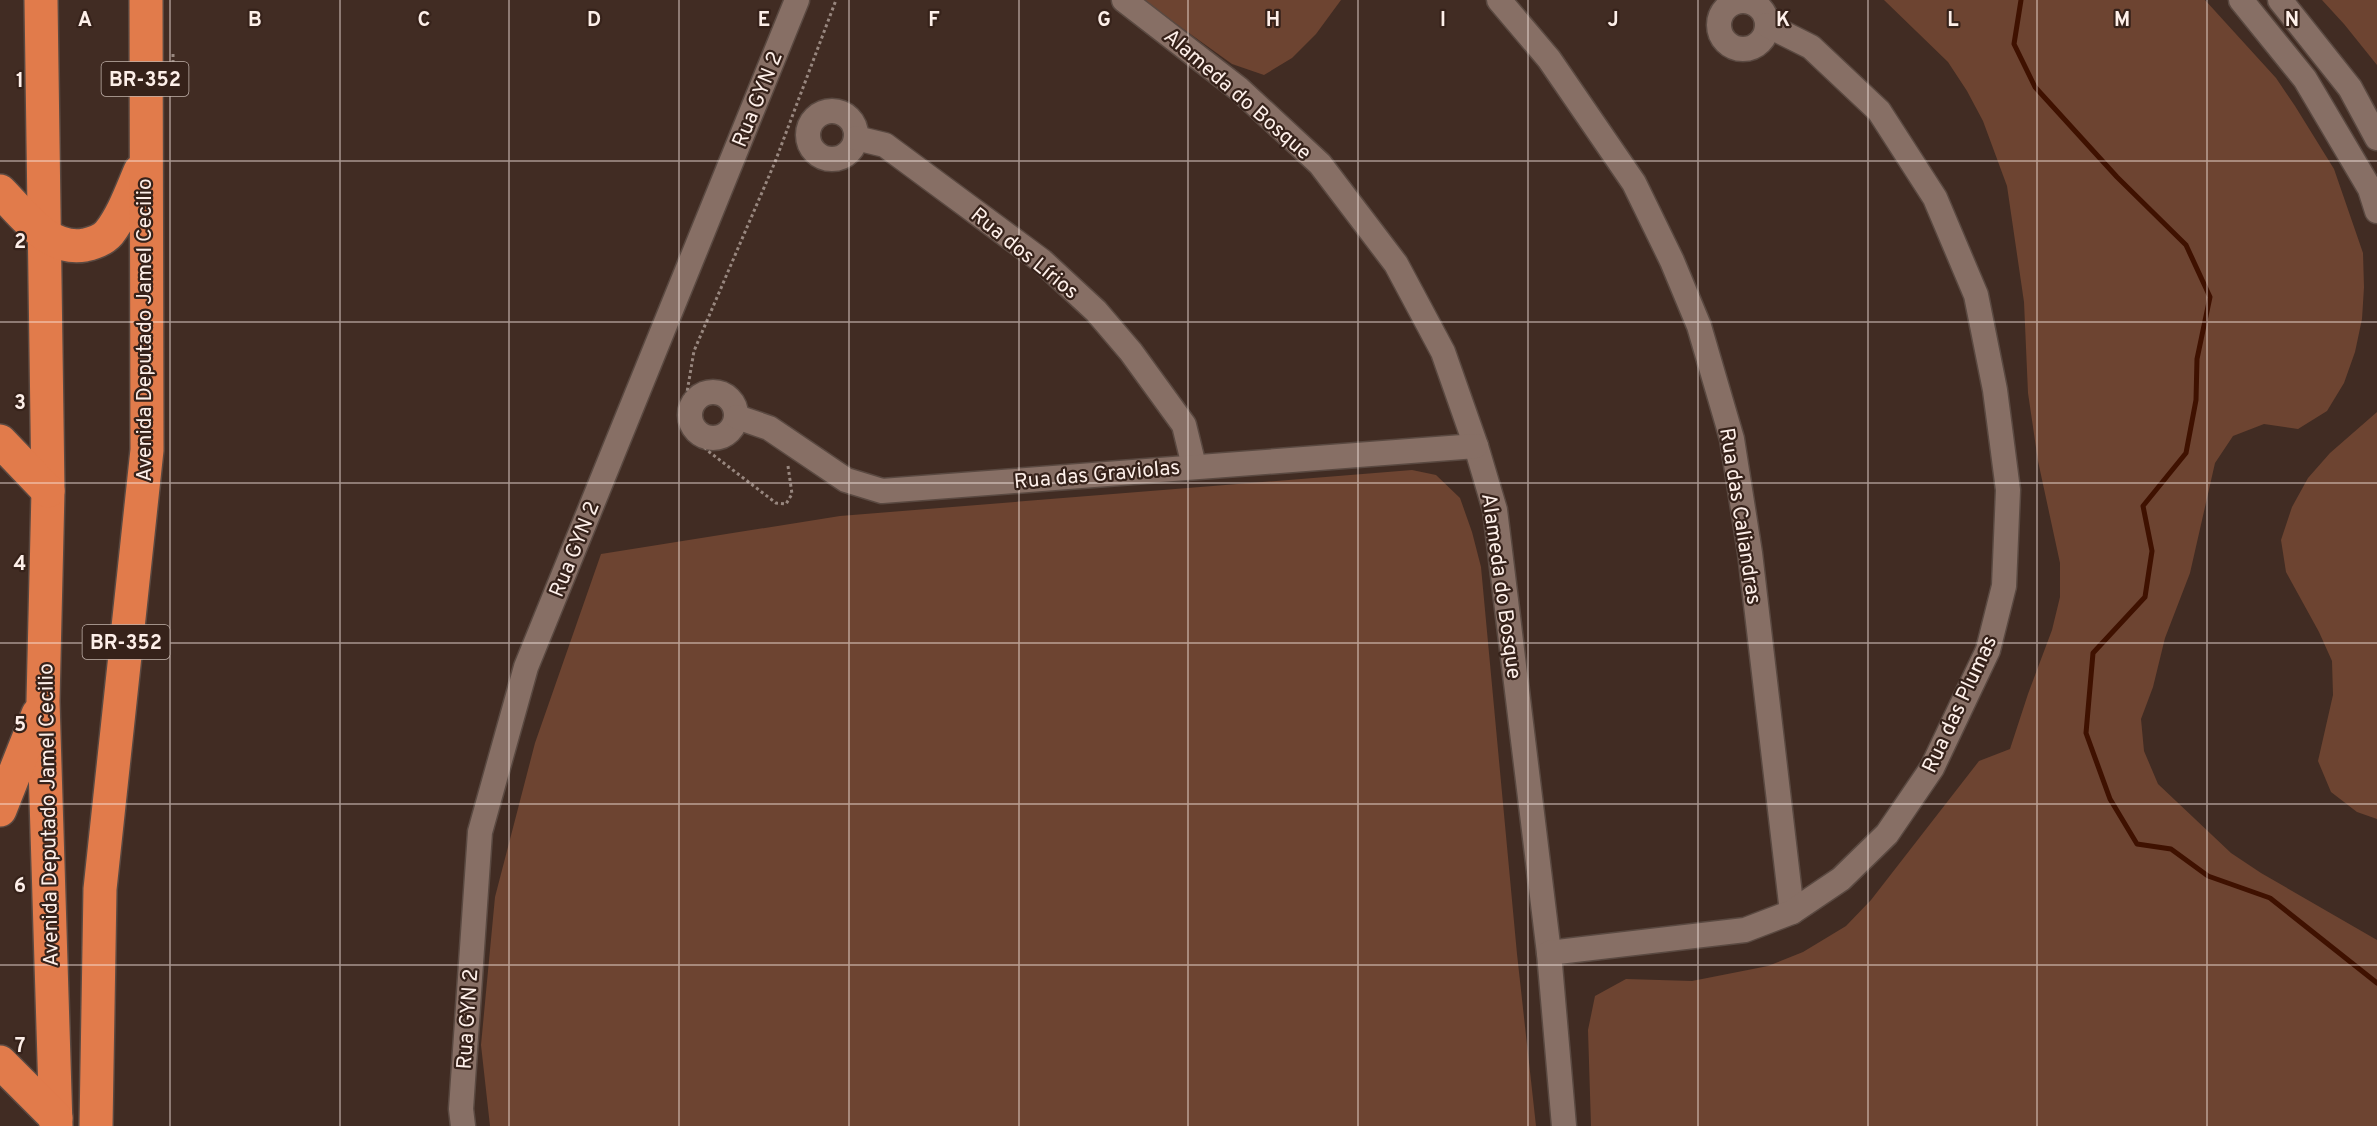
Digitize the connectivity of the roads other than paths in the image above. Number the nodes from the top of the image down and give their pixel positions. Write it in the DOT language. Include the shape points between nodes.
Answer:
graph roads {
  1 [pos="41,0"];
  2 [pos="146,0"];
  3 [pos="797,0"];
  4 [pos="1124,0"];
  5 [pos="1499,0"];
  6 [pos="2241,0"];
  7 [pos="2280,0"];
  8 [pos="1767,25"];
  9 [pos="856,138"];
  10 [pos="2377,138"];
  11 [pos="145,158"];
  12 [pos="0,191"];
  13 [pos="2377,211"];
  14 [pos="44,235"];
  15 [pos="737,417"];
  16 [pos="0,441"];
  17 [pos="1476,446"];
  18 [pos="1194,466"];
  19 [pos="48,491"];
  20 [pos="43,701"];
  21 [pos="0,810"];
  22 [pos="1792,912"];
  23 [pos="1549,953"];
  24 [pos="0,1062"];
  25 [pos="56,1122"];
  26 [pos="96,1126"];
  27 [pos="463,1126"];
  28 [pos="1564,1126"];
  1 -- 14 [label="highway, Avenida Deputado Jamel Cecilio"];
  2 -- 11 [label="highway, Avenida Deputado Jamel Cecilio / BR-352"];
  3 -- 27 [label="street, Rua GYN 2" via="526,668 480,832"];
  4 -- 17 [label="street, Alameda do Bosque" via="1239,89 1320,164 1396,264 1443,352"];
  5 -- 22 [label="street, Rua das Caliandras" via="1550,59 1634,183 1699,326 1732,439"];
  6 -- 13 [label="street" via="2305,79 2370,189"];
  7 -- 10 [label="street" via="2350,88"];
  8 -- 22 [label="street, Rua das Plumas" via="1811,47 1879,111 1935,198 1976,295 1995,390 2008,490 2004,586 1988,650 1932,768 1887,834 1841,879"];
  9 -- 18 [label="street, Rua dos Lírios" via="885,145 1042,261 1096,311 1184,424"];
  11 -- 14 [label="highway" via="108,235 95,243 73,247"];
  11 -- 26 [label="highway, Avenida Deputado Jamel Cecilio / BR-352" via="147,450 100,889"];
  12 -- 14 [label="highway"];
  14 -- 19 [label="highway, Avenida Deputado Jamel Cecilio"];
  15 -- 18 [label="street, Rua das Graviolas" via="769,428 846,480 882,491"];
  16 -- 19 [label="highway"];
  17 -- 18 [label="street, Rua das Graviolas"];
  17 -- 23 [label="street, Alameda do Bosque" via="1495,510"];
  19 -- 20 [label="highway, Avenida Deputado Jamel Cecilio"];
  20 -- 21 [label="highway"];
  20 -- 25 [label="highway, Avenida Deputado Jamel Cecilio"];
  22 -- 23 [label="street, Rua das Plumas" via="1745,930"];
  23 -- 28 [label="street, Alameda do Bosque"];
  24 -- 25 [label="highway"];
}
